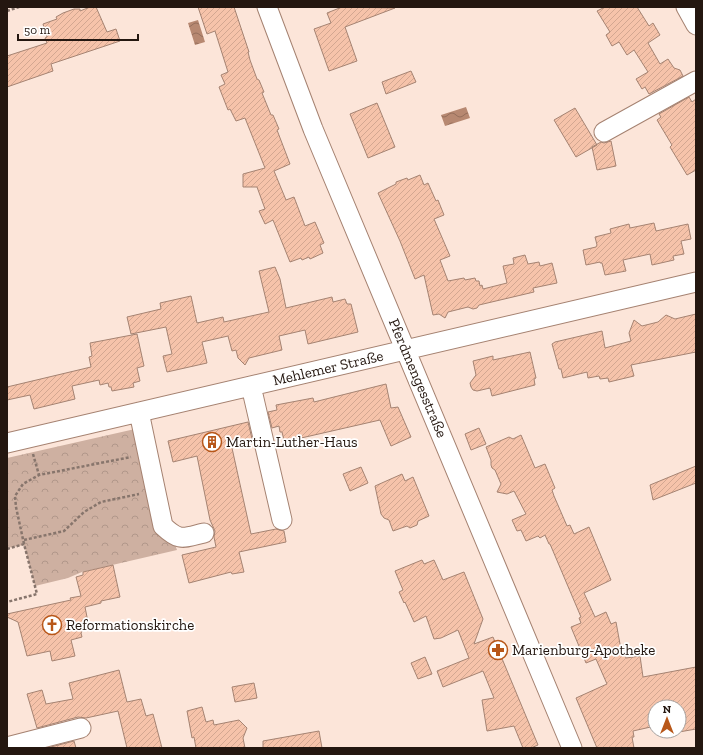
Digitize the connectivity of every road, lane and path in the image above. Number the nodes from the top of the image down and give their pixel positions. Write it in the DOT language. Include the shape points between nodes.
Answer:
graph roads {
  1 [pos="19,7"];
  2 [pos="267,7"];
  3 [pos="686,7"];
  4 [pos="7,11"];
  5 [pos="696,25"];
  6 [pos="696,81"];
  7 [pos="604,132"];
  8 [pos="696,282"];
  9 [pos="406,350"];
  10 [pos="251,386"];
  11 [pos="139,412"];
  12 [pos="28,438"];
  13 [pos="7,443"];
  14 [pos="148,454"];
  15 [pos="39,475"];
  16 [pos="155,490"];
  17 [pos="282,520"];
  18 [pos="204,533"];
  19 [pos="24,540"];
  20 [pos="24,544"];
  21 [pos="7,549"];
  22 [pos="7,602"];
  23 [pos="81,728"];
  24 [pos="7,747"];
  25 [pos="572,748"];
  1 -- 4 [label="path"];
  2 -- 9 [label="street, Pferdmengesstraße" via="313,129"];
  3 -- 5 [label="street"];
  6 -- 7 [label="street"];
  8 -- 9 [label="street, Mehlemer Straße"];
  9 -- 10 [label="street, Mehlemer Straße"];
  9 -- 25 [label="street, Pferdmengesstraße"];
  10 -- 11 [label="street, Mehlemer Straße"];
  10 -- 17 [label="street"];
  11 -- 12 [label="street, Mehlemer Straße"];
  11 -- 14 [label="street"];
  12 -- 13 [label="street, Mehlemer Straße"];
  12 -- 15 [label="path"];
  14 -- 15 [label="path"];
  14 -- 16 [label="street"];
  15 -- 19 [label="path" via="23,484 16,496"];
  16 -- 18 [label="street" via="163,526 174,536 184,538"];
  16 -- 19 [label="path" via="101,502 84,512 64,531"];
  19 -- 20 [label="path"];
  20 -- 21 [label="path"];
  20 -- 22 [label="path" via="37,594"];
  23 -- 24 [label="street"];
}
